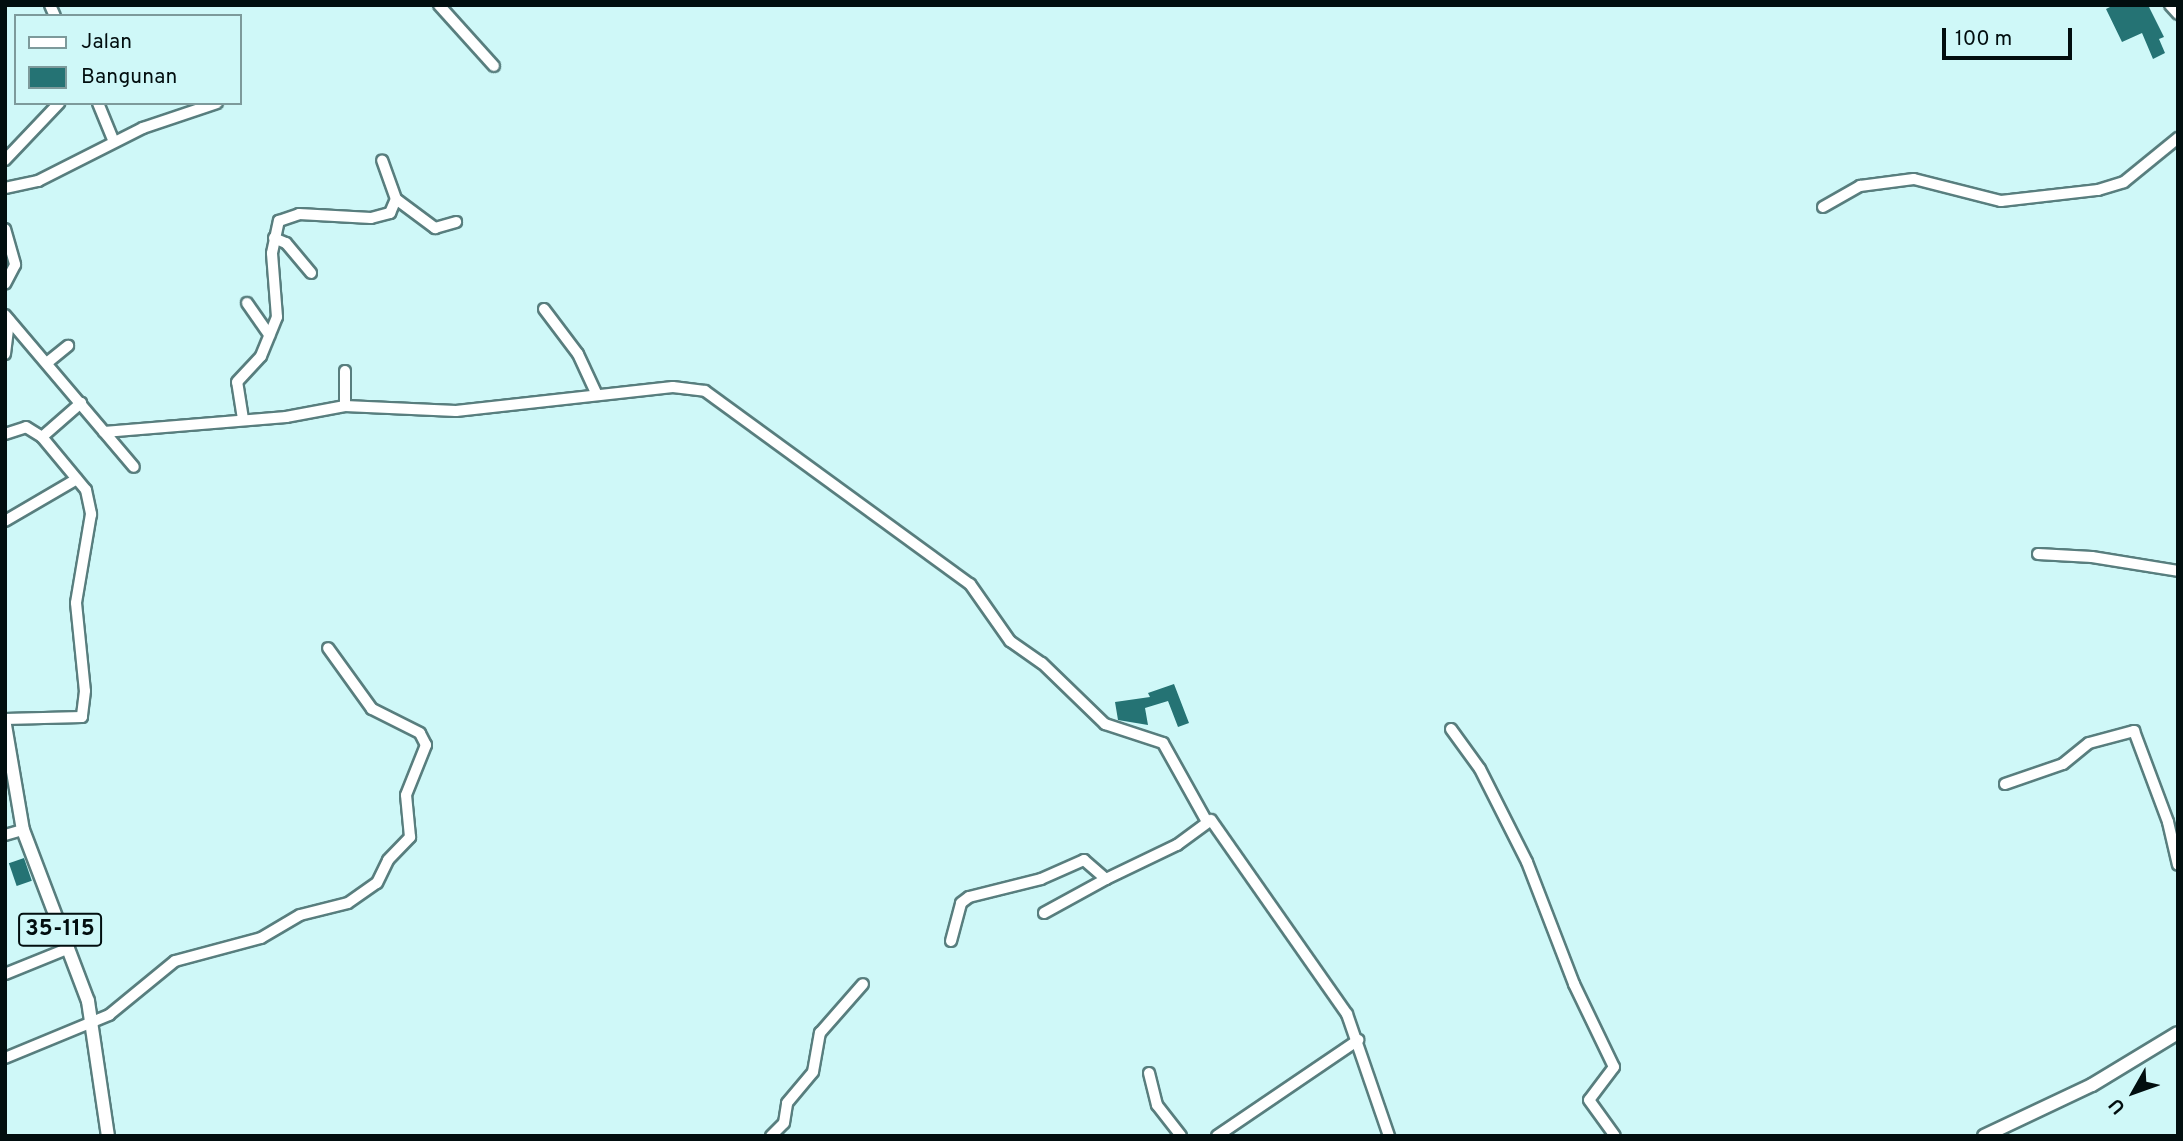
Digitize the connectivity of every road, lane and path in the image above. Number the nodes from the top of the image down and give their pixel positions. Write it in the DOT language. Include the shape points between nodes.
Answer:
graph roads {
  1 [pos="439,5"];
  2 [pos="2170,5"];
  3 [pos="2178,13"];
  4 [pos="494,66"];
  5 [pos="58,105"];
  6 [pos="99,105"];
  7 [pos="213,105"];
  8 [pos="2178,138"];
  9 [pos="114,142"];
  10 [pos="5,160"];
  11 [pos="382,160"];
  12 [pos="5,188"];
  13 [pos="396,199"];
  14 [pos="1823,207"];
  15 [pos="456,222"];
  16 [pos="5,229"];
  17 [pos="274,238"];
  18 [pos="310,273"];
  19 [pos="5,284"];
  20 [pos="247,303"];
  21 [pos="544,309"];
  22 [pos="7,317"];
  23 [pos="269,335"];
  24 [pos="68,346"];
  25 [pos="5,354"];
  26 [pos="48,362"];
  27 [pos="345,371"];
  28 [pos="597,395"];
  29 [pos="81,403"];
  30 [pos="345,406"];
  31 [pos="243,419"];
  32 [pos="104,432"];
  33 [pos="5,434"];
  34 [pos="42,437"];
  35 [pos="134,467"];
  36 [pos="77,479"];
  37 [pos="5,507"];
  38 [pos="9,519"];
  39 [pos="2038,554"];
  40 [pos="2178,571"];
  41 [pos="328,648"];
  42 [pos="5,719"];
  43 [pos="5,725"];
  44 [pos="1451,729"];
  45 [pos="2005,784"];
  46 [pos="1206,820"];
  47 [pos="23,830"];
  48 [pos="5,835"];
  49 [pos="2178,865"];
  50 [pos="1106,878"];
  51 [pos="1044,913"];
  52 [pos="951,941"];
  53 [pos="69,948"];
  54 [pos="5,974"];
  55 [pos="863,984"];
  56 [pos="93,1024"];
  57 [pos="2178,1033"];
  58 [pos="1358,1040"];
  59 [pos="5,1058"];
  60 [pos="1149,1073"];
  61 [pos="108,1136"];
  62 [pos="771,1136"];
  63 [pos="1181,1136"];
  64 [pos="1217,1136"];
  65 [pos="1389,1136"];
  66 [pos="1615,1136"];
  67 [pos="1984,1136"];
  1 -- 4 [label="street"];
  2 -- 3 [label="street"];
  5 -- 10 [label="street"];
  6 -- 9 [label="street"];
  7 -- 9 [label="street"];
  8 -- 14 [label="street" via="2124,182 2098,190 2001,201 1914,179 1860,186"];
  9 -- 12 [label="street" via="49,176"];
  11 -- 13 [label="street"];
  13 -- 15 [label="street" via="435,228"];
  13 -- 17 [label="street" via="390,213 371,218 284,215"];
  16 -- 19 [label="street" via="15,265"];
  17 -- 18 [label="street" via="286,243"];
  17 -- 23 [label="street" via="277,317"];
  20 -- 23 [label="street"];
  21 -- 28 [label="street" via="578,355"];
  22 -- 25 [label="street"];
  22 -- 26 [label="street"];
  23 -- 31 [label="street" via="261,356 238,378"];
  24 -- 26 [label="street"];
  26 -- 29 [label="street"];
  27 -- 30 [label="street"];
  28 -- 30 [label="street" via="456,411"];
  28 -- 46 [label="street" via="684,387 722,401 970,584 1010,641 1042,663 1105,724 1163,744"];
  29 -- 32 [label="street"];
  29 -- 34 [label="street"];
  30 -- 31 [label="street"];
  31 -- 32 [label="street"];
  32 -- 35 [label="street"];
  33 -- 34 [label="street" via="26,428"];
  34 -- 36 [label="street"];
  36 -- 38 [label="street"];
  36 -- 42 [label="street" via="88,494 91,514 76,603 85,691 82,718"];
  37 -- 38 [label="street"];
  39 -- 40 [label="street"];
  41 -- 56 [label="street" via="372,709 424,739 425,756 407,795 410,839 388,860 374,886 353,901 300,915 245,944 175,961 132,1002"];
  43 -- 47 [label="main road, 35-115"];
  44 -- 66 [label="street" via="1480,769 1527,862 1574,984 1614,1067 1589,1100"];
  45 -- 49 [label="street" via="2063,764 2090,743 2134,731 2168,822"];
  46 -- 50 [label="street" via="1177,845"];
  46 -- 58 [label="street" via="1217,825 1253,873 1347,1014"];
  47 -- 48 [label="street"];
  47 -- 53 [label="main road, 35-115"];
  50 -- 51 [label="street"];
  50 -- 52 [label="street" via="1084,859 1041,879 969,897 961,903"];
  53 -- 54 [label="street"];
  53 -- 56 [label="main road, 35-115"];
  55 -- 62 [label="street" via="820,1033 813,1072 787,1103 784,1124"];
  56 -- 59 [label="street"];
  56 -- 61 [label="main road, 35-115"];
  57 -- 67 [label="main road" via="2056,1104"];
  58 -- 64 [label="street"];
  58 -- 65 [label="street"];
  60 -- 63 [label="street" via="1157,1105"];
}
